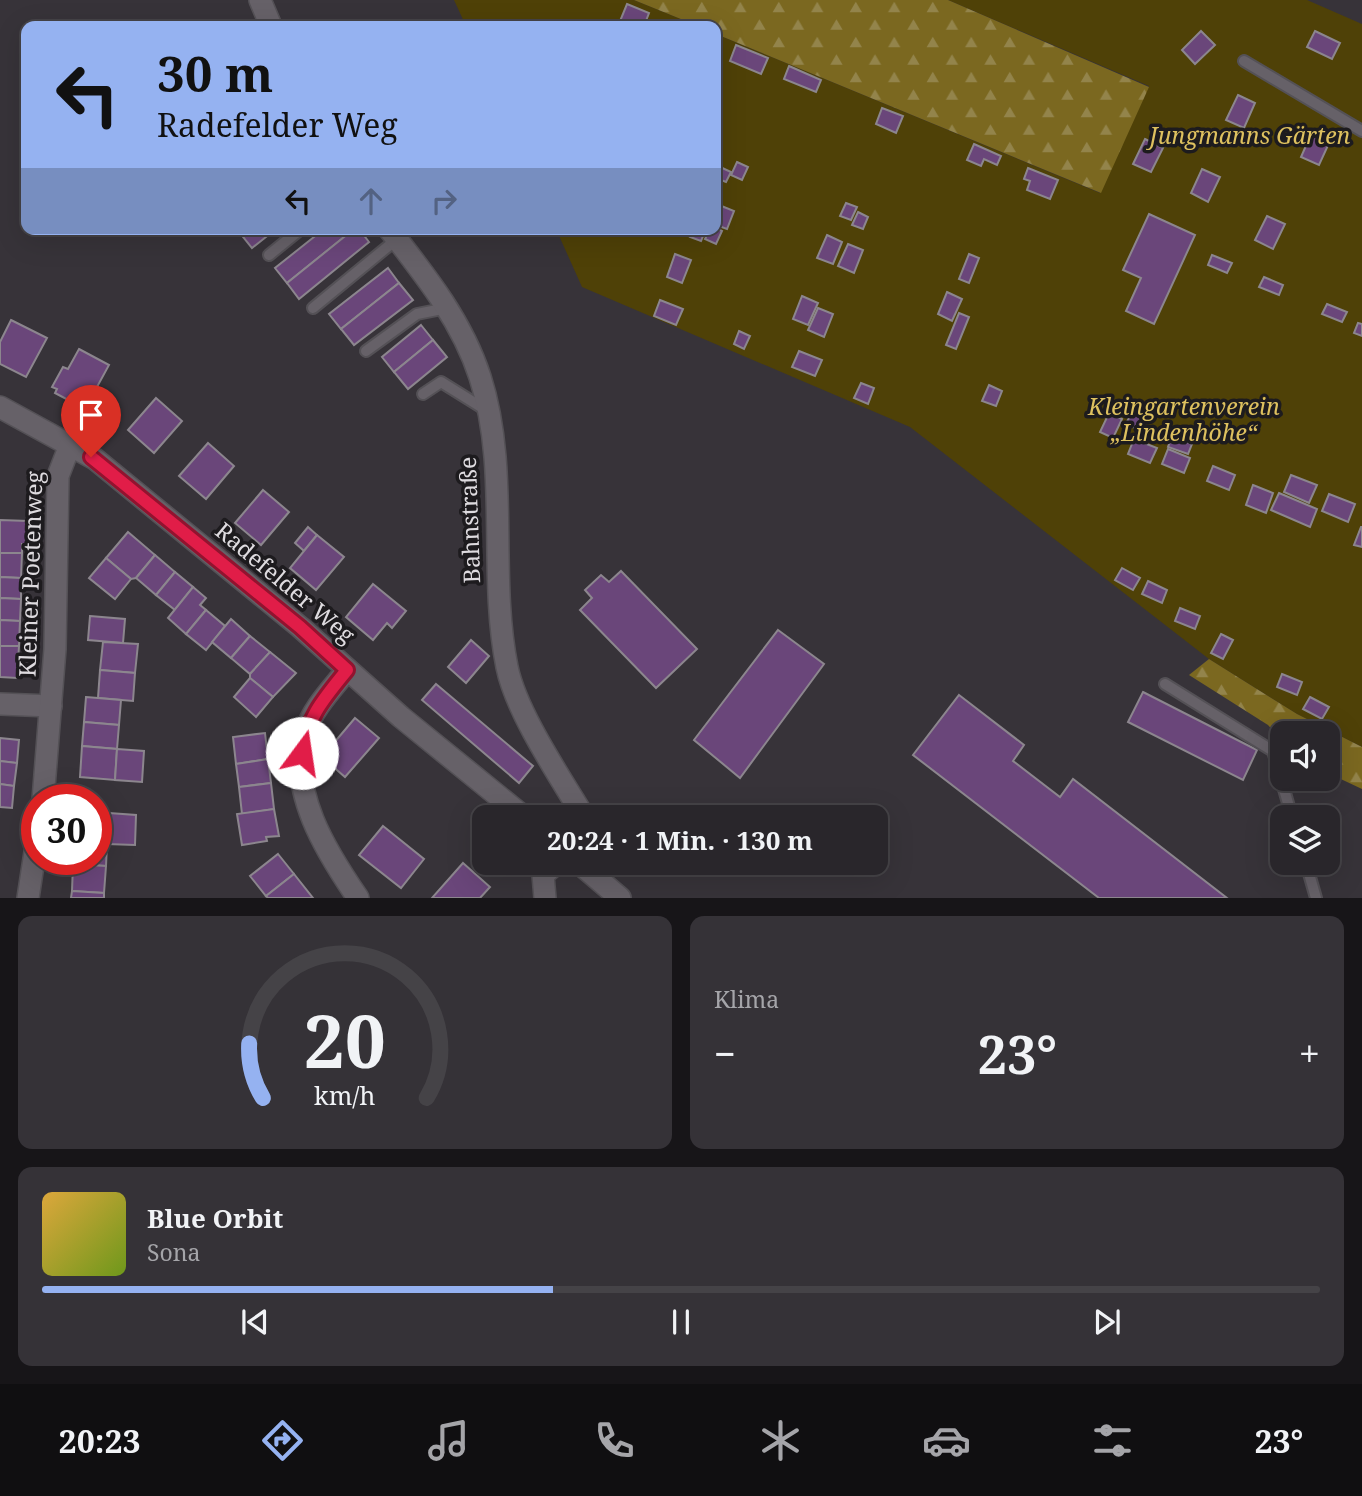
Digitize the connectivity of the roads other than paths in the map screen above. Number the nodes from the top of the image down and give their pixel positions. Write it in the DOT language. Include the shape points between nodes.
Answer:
graph roads {
  1 [pos="260,0"];
  2 [pos="269,21"];
  3 [pos="1244,61"];
  4 [pos="1362,131"];
  5 [pos="294,235"];
  6 [pos="392,235"];
  7 [pos="394,235"];
  8 [pos="269,255"];
  9 [pos="313,308"];
  10 [pos="447,308"];
  11 [pos="366,351"];
  12 [pos="423,394"];
  13 [pos="0,407"];
  14 [pos="488,412"];
  15 [pos="70,445"];
  16 [pos="347,670"];
  17 [pos="1165,684"];
  18 [pos="0,704"];
  19 [pos="51,706"];
  20 [pos="44,784"];
  21 [pos="510,805"];
  22 [pos="577,805"];
  23 [pos="1289,805"];
  24 [pos="32,875"];
  25 [pos="543,875"];
  26 [pos="593,875"];
  27 [pos="1309,875"];
  28 [pos="28,898"];
  29 [pos="358,898"];
  30 [pos="545,898"];
  31 [pos="620,898"];
  32 [pos="1316,898"];
  1 -- 2 [label="street"];
  3 -- 4 [label="lane"];
  5 -- 8 [label="lane"];
  6 -- 9 [label="lane"];
  7 -- 10 [label="street, Bahnstraße"];
  10 -- 11 [label="lane" via="417,314"];
  10 -- 14 [label="street, Bahnstraße" via="480,377"];
  12 -- 14 [label="lane" via="441,382"];
  13 -- 15 [label="street, Radefelder Weg"];
  14 -- 22 [label="street, Bahnstraße" via="508,669 537,737"];
  15 -- 16 [label="street, Radefelder Weg" via="95,459"];
  15 -- 19 [label="street, Kleiner Poetenweg" via="58,476"];
  16 -- 21 [label="street, Radefelder Weg"];
  16 -- 29 [label="street" via="311,718 304,734 302,767 309,807 323,845"];
  17 -- 23 [label="lane" via="1273,751"];
  18 -- 19 [label="street, Kleiner Poetenweg"];
  19 -- 20 [label="street, Kleiner Poetenweg"];
  24 -- 28 [label="street"];
  25 -- 30 [label="street"];
  26 -- 31 [label="street"];
  27 -- 32 [label="lane"];
}
